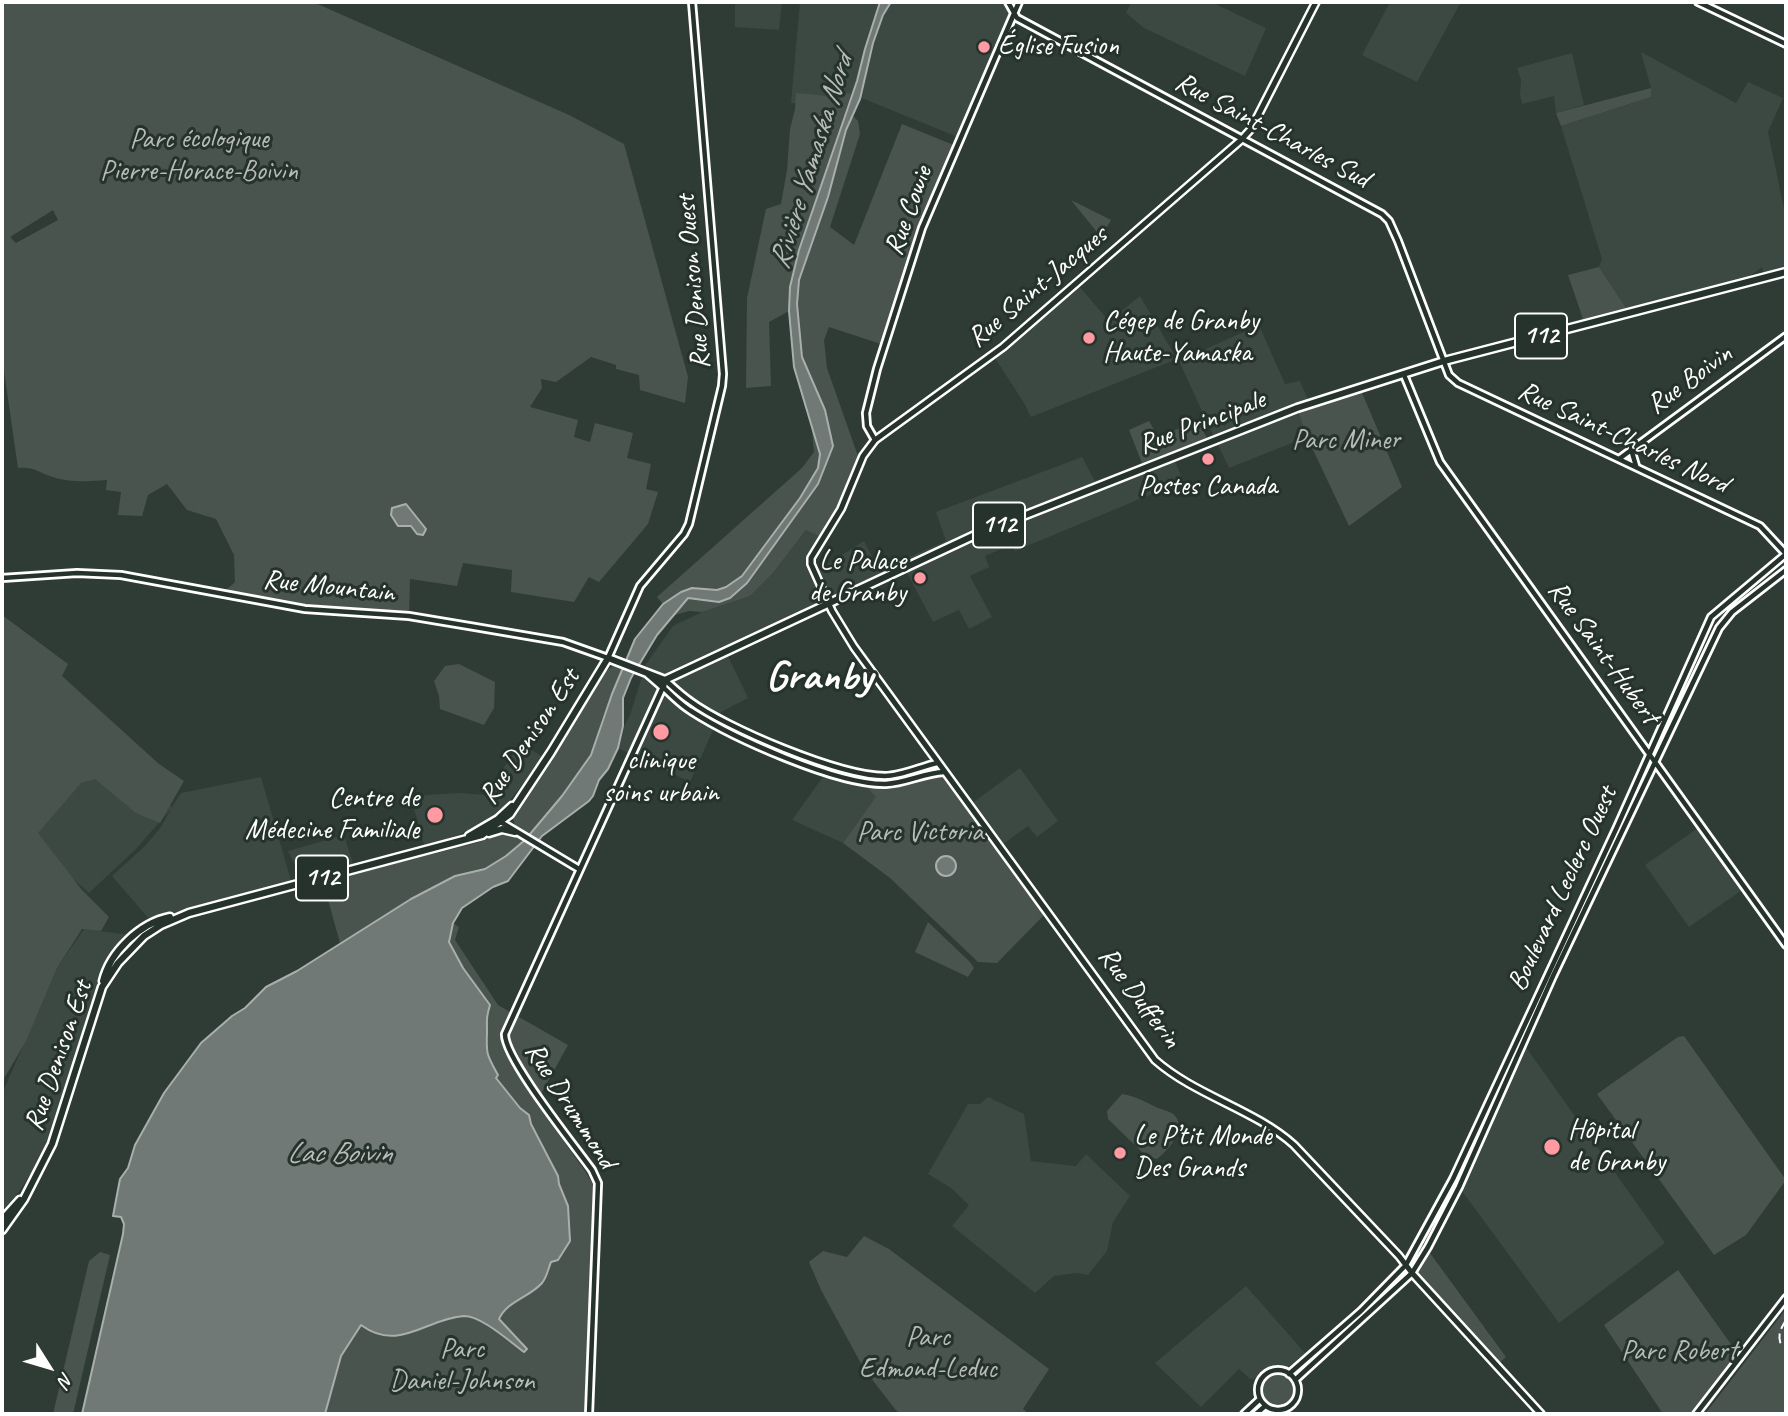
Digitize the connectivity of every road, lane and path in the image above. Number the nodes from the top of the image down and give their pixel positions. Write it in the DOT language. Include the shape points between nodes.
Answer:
graph roads {
  1 [pos="692,2"];
  2 [pos="1008,2"];
  3 [pos="1019,2"];
  4 [pos="1316,2"];
  5 [pos="1698,2"];
  6 [pos="1013,13"];
  7 [pos="1786,44"];
  8 [pos="1241,139"];
  9 [pos="1786,272"];
  10 [pos="1786,336"];
  11 [pos="1444,361"];
  12 [pos="1404,375"];
  13 [pos="875,440"];
  14 [pos="1631,449"];
  15 [pos="1619,459"];
  16 [pos="1637,467"];
  17 [pos="1786,554"];
  18 [pos="1786,570"];
  19 [pos="2,578"];
  20 [pos="829,603"];
  21 [pos="608,658"];
  22 [pos="664,683"];
  23 [pos="1648,753"];
  24 [pos="937,763"];
  25 [pos="1656,763"];
  26 [pos="944,772"];
  27 [pos="523,794"];
  28 [pos="510,814"];
  29 [pos="499,821"];
  30 [pos="516,833"];
  31 [pos="482,835"];
  32 [pos="459,842"];
  33 [pos="579,869"];
  34 [pos="1786,945"];
  35 [pos="32,1184"];
  36 [pos="2,1220"];
  37 [pos="2,1230"];
  38 [pos="1406,1265"];
  39 [pos="1412,1273"];
  40 [pos="1786,1298"];
  41 [pos="1289,1374"];
  42 [pos="1295,1380"];
  43 [pos="1260,1399"];
  44 [pos="1265,1406"];
  45 [pos="589,1414"];
  46 [pos="1244,1414"];
  47 [pos="1256,1414"];
  48 [pos="1541,1414"];
  49 [pos="1696,1414"];
  1 -- 21 [label="street, Rue Denison Ouest" via="722,386 689,524 640,586"];
  2 -- 6 [label="street"];
  3 -- 6 [label="street, Rue Cowie"];
  4 -- 8 [label="main road, Rue Saint-Jacques" via="1251,130"];
  5 -- 7 [label="street"];
  6 -- 8 [label="street, Rue Saint-Charles Sud"];
  6 -- 13 [label="street, Rue Cowie" via="922,228 884,345 866,413"];
  8 -- 11 [label="street, Rue Saint-Charles Sud" via="1389,221"];
  8 -- 13 [label="main road, Rue Saint-Jacques" via="1003,347"];
  9 -- 11 [label="main road, Rue Principale / 112"];
  10 -- 14 [label="street, Rue Boivin"];
  11 -- 12 [label="main road, Rue Principale / 112"];
  11 -- 15 [label="street, Rue Saint-Charles Nord" via="1449,375 1466,388"];
  12 -- 20 [label="main road, Rue Principale / 112" via="1297,408 1035,509"];
  12 -- 23 [label="street, Rue Saint-Hubert" via="1440,461"];
  13 -- 20 [label="main road, Rue Saint-Jacques" via="811,558"];
  14 -- 15 [label="street, Rue Boivin"];
  14 -- 16 [label="street"];
  15 -- 16 [label="street, Rue Saint-Charles Nord"];
  16 -- 17 [label="street, Rue Saint-Charles Nord" via="1760,526"];
  17 -- 23 [label="street, Boulevard Leclerc Ouest" via="1711,617"];
  18 -- 25 [label="street, Boulevard Leclerc Ouest" via="1732,612 1719,628"];
  19 -- 21 [label="street, Rue Mountain" via="121,575 305,610 409,616 488,629 564,642"];
  20 -- 22 [label="main road, Rue Principale / 112"];
  20 -- 24 [label="main road, Rue Dufferin" via="853,647"];
  21 -- 22 [label="main road, Rue Mountain"];
  21 -- 27 [label="main road, Rue Denison Est / 112"];
  22 -- 24 [label="street" via="720,719 825,764 887,776"];
  22 -- 26 [label="street" via="691,711 717,726 821,770 887,784"];
  22 -- 33 [label="street, Rue Drummond"];
  23 -- 25 [label="street, Rue Saint-Hubert"];
  23 -- 38 [label="street, Boulevard Leclerc Ouest" via="1453,1179"];
  24 -- 26 [label="main road, Rue Dufferin"];
  25 -- 34 [label="street, Rue Saint-Hubert"];
  25 -- 39 [label="street, Boulevard Leclerc Ouest" via="1459,1186"];
  26 -- 38 [label="main road, Rue Dufferin" via="1155,1060 1289,1140"];
  27 -- 28 [label="main road, Rue Denison Est / 112"];
  27 -- 29 [label="main road"];
  28 -- 29 [label="main road, Rue Denison Est / 112"];
  28 -- 30 [label="main road"];
  29 -- 30 [label="street"];
  29 -- 31 [label="main road, Rue Denison Est / 112"];
  29 -- 32 [label="main road"];
  30 -- 31 [label="main road" via="502,830"];
  30 -- 33 [label="street"];
  31 -- 32 [label="main road, Rue Denison Est / 112"];
  32 -- 35 [label="main road, Rue Denison Est / 112" via="164,918 132,937 103,979 52,1144"];
  33 -- 45 [label="street, Rue Drummond" via="504,1040 598,1183"];
  35 -- 36 [label="main road, Rue Denison Est"];
  35 -- 37 [label="main road, Rue Denison Est"];
  38 -- 39 [label="main road, Rue Dufferin"];
  38 -- 41 [label="street, Boulevard Leclerc Ouest"];
  39 -- 42 [label="street, Boulevard Leclerc Ouest"];
  39 -- 48 [label="main road, Rue Dufferin"];
  40 -- 49 [label="street"];
  41 -- 42 [label="street"];
  41 -- 43 [label="street" via="1279,1370 1265,1375 1259,1385"];
  42 -- 44 [label="street" via="1297,1393 1290,1406 1279,1410"];
  43 -- 44 [label="street"];
  43 -- 46 [label="street"];
  44 -- 47 [label="street"];
}
